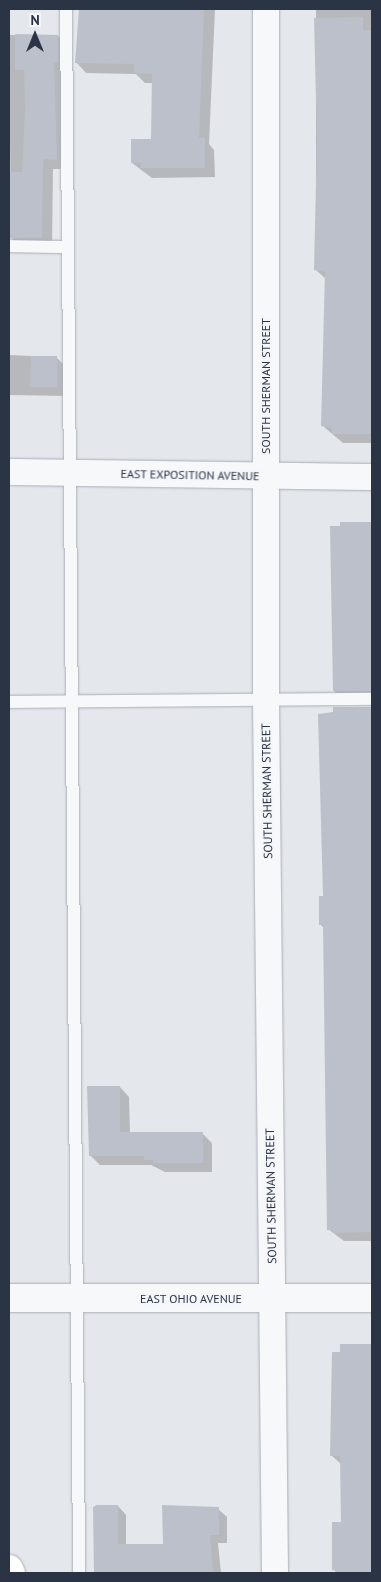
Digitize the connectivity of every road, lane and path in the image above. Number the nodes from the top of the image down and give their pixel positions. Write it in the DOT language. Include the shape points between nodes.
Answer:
graph roads {
  1 [pos="66,9"];
  2 [pos="266,9"];
  3 [pos="9,246"];
  4 [pos="68,247"];
  5 [pos="9,472"];
  6 [pos="70,472"];
  7 [pos="266,476"];
  8 [pos="372,476"];
  9 [pos="372,699"];
  10 [pos="266,700"];
  11 [pos="72,701"];
  12 [pos="9,702"];
  13 [pos="9,1298"];
  14 [pos="272,1298"];
  15 [pos="372,1298"];
  16 [pos="77,1299"];
  17 [pos="9,1569"];
  18 [pos="10,1573"];
  19 [pos="79,1573"];
  20 [pos="275,1573"];
  1 -- 4 [label="lane"];
  2 -- 7 [label="street, SOUTH SHERMAN STREET"];
  3 -- 4 [label="lane"];
  4 -- 6 [label="lane"];
  5 -- 6 [label="street, EAST EXPOSITION AVENUE"];
  6 -- 7 [label="street, EAST EXPOSITION AVENUE"];
  6 -- 11 [label="lane"];
  7 -- 8 [label="street, EAST EXPOSITION AVENUE"];
  7 -- 10 [label="street, SOUTH SHERMAN STREET"];
  9 -- 10 [label="lane"];
  10 -- 11 [label="lane"];
  10 -- 14 [label="street, SOUTH SHERMAN STREET"];
  11 -- 12 [label="lane"];
  11 -- 16 [label="lane"];
  13 -- 16 [label="street, EAST OHIO AVENUE"];
  14 -- 15 [label="street, EAST OHIO AVENUE"];
  14 -- 16 [label="street, EAST OHIO AVENUE"];
  14 -- 20 [label="street, SOUTH SHERMAN STREET"];
  16 -- 19 [label="lane"];
  17 -- 18 [label="highway"];
}
